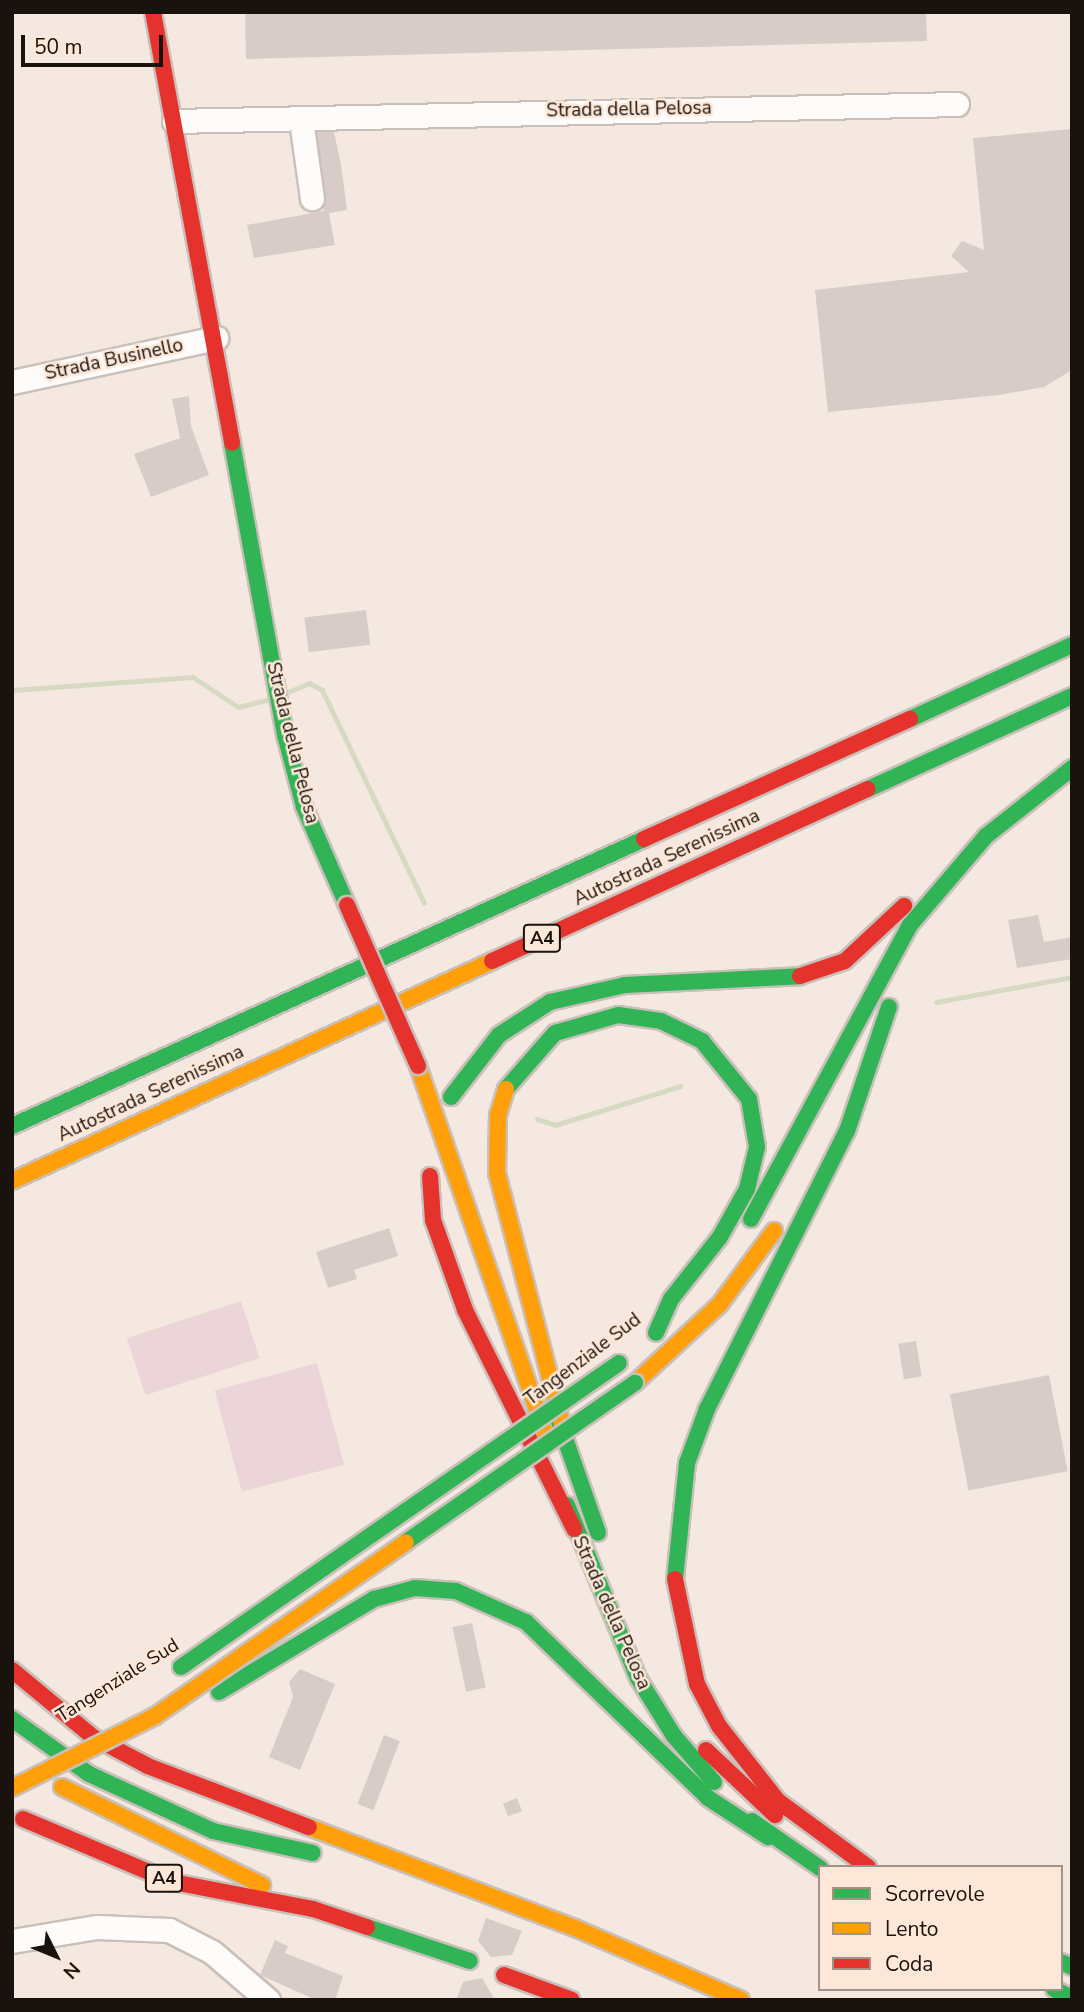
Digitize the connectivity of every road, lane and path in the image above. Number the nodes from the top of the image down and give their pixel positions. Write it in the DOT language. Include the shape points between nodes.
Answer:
graph roads {
  1 [pos="153,12"];
  2 [pos="957,104"];
  3 [pos="301,120"];
  4 [pos="174,121"];
  5 [pos="312,198"];
  6 [pos="216,338"];
  7 [pos="12,382"];
  8 [pos="1072,645"];
  9 [pos="1072,696"];
  10 [pos="1072,766"];
  11 [pos="480,967"];
  12 [pos="347,974"];
  13 [pos="901,987"];
  14 [pos="889,1007"];
  15 [pos="451,1097"];
  16 [pos="12,1117"];
  17 [pos="12,1126"];
  18 [pos="430,1176"];
  19 [pos="12,1181"];
  20 [pos="12,1198"];
  21 [pos="656,1333"];
  22 [pos="516,1334"];
  23 [pos="562,1424"];
  24 [pos="574,1529"];
  25 [pos="645,1656"];
  26 [pos="12,1670"];
  27 [pos="164,1678"];
  28 [pos="107,1716"];
  29 [pos="155,1716"];
  30 [pos="12,1719"];
  31 [pos="12,1788"];
  32 [pos="23,1819"];
  33 [pos="768,1837"];
  34 [pos="862,1865"];
  35 [pos="863,1865"];
  36 [pos="818,1867"];
  37 [pos="435,1880"];
  38 [pos="313,1909"];
  39 [pos="12,1941"];
  40 [pos="470,1961"];
  41 [pos="504,1975"];
  42 [pos="268,2000"];
  43 [pos="572,2000"];
  44 [pos="741,2000"];
  1 -- 4 [label="main road, Strada della Pelosa"];
  2 -- 3 [label="street, Strada della Pelosa"];
  3 -- 4 [label="street, Strada della Pelosa"];
  3 -- 5 [label="street"];
  4 -- 6 [label="main road, Strada della Pelosa"];
  6 -- 7 [label="street, Strada Businello"];
  6 -- 22 [label="main road, Strada della Pelosa, bridge" via="285,735 304,807 418,1066"];
  8 -- 12 [label="main road, Autostrada Serenissima / A4"];
  9 -- 11 [label="main road, Autostrada Serenissima / A4"];
  10 -- 15 [label="main road" via="1012,797 972,829 873,939 845,961 771,982 625,985 550,1002 499,1035"];
  10 -- 21 [label="main road, Tangenziale Sud" via="986,836 910,925 769,1191 721,1263"];
  11 -- 19 [label="main road, Autostrada Serenissima / A4"];
  11 -- 20 [label="main road"];
  12 -- 16 [label="main road"];
  12 -- 17 [label="main road, Autostrada Serenissima / A4"];
  13 -- 14 [label="main road"];
  14 -- 29 [label="main road, bridge" via="775,1229 720,1304 635,1382"];
  14 -- 35 [label="main road" via="847,1131 707,1409 687,1463 674,1563 679,1620 697,1684 719,1726 778,1801"];
  18 -- 24 [label="main road" via="433,1220 465,1310"];
  21 -- 23 [label="main road" via="671,1299 733,1213 757,1147 748,1099 702,1041 661,1021 618,1015 555,1033 508,1084 499,1115 497,1174"];
  21 -- 27 [label="main road, Tangenziale Sud, bridge"];
  22 -- 23 [label="main road, Strada della Pelosa"];
  22 -- 24 [label="main road, Strada della Pelosa"];
  23 -- 25 [label="main road, Tangenziale Sud"];
  24 -- 33 [label="main road, Strada della Pelosa" via="652,1703 705,1772"];
  25 -- 34 [label="main road, Strada della Pelosa" via="688,1730 748,1793 796,1829"];
  26 -- 37 [label="main road" via="93,1737 148,1766"];
  28 -- 38 [label="main road, Tangenziale Sud" via="24,1757 76,1797"];
  29 -- 31 [label="main road, bridge" via="96,1751"];
  29 -- 33 [label="main road, bridge" via="212,1696 329,1621 415,1588 490,1601 560,1652 708,1798"];
  30 -- 37 [label="main road" via="89,1774 213,1831"];
  32 -- 38 [label="main road, A4" via="173,1882"];
  33 -- 36 [label="main road, Strada della Pelosa"];
  37 -- 44 [label="main road" via="575,1928"];
  38 -- 40 [label="main road, A4"];
  39 -- 42 [label="street" via="97,1927 169,1930 212,1952"];
  41 -- 43 [label="main road"];
}
